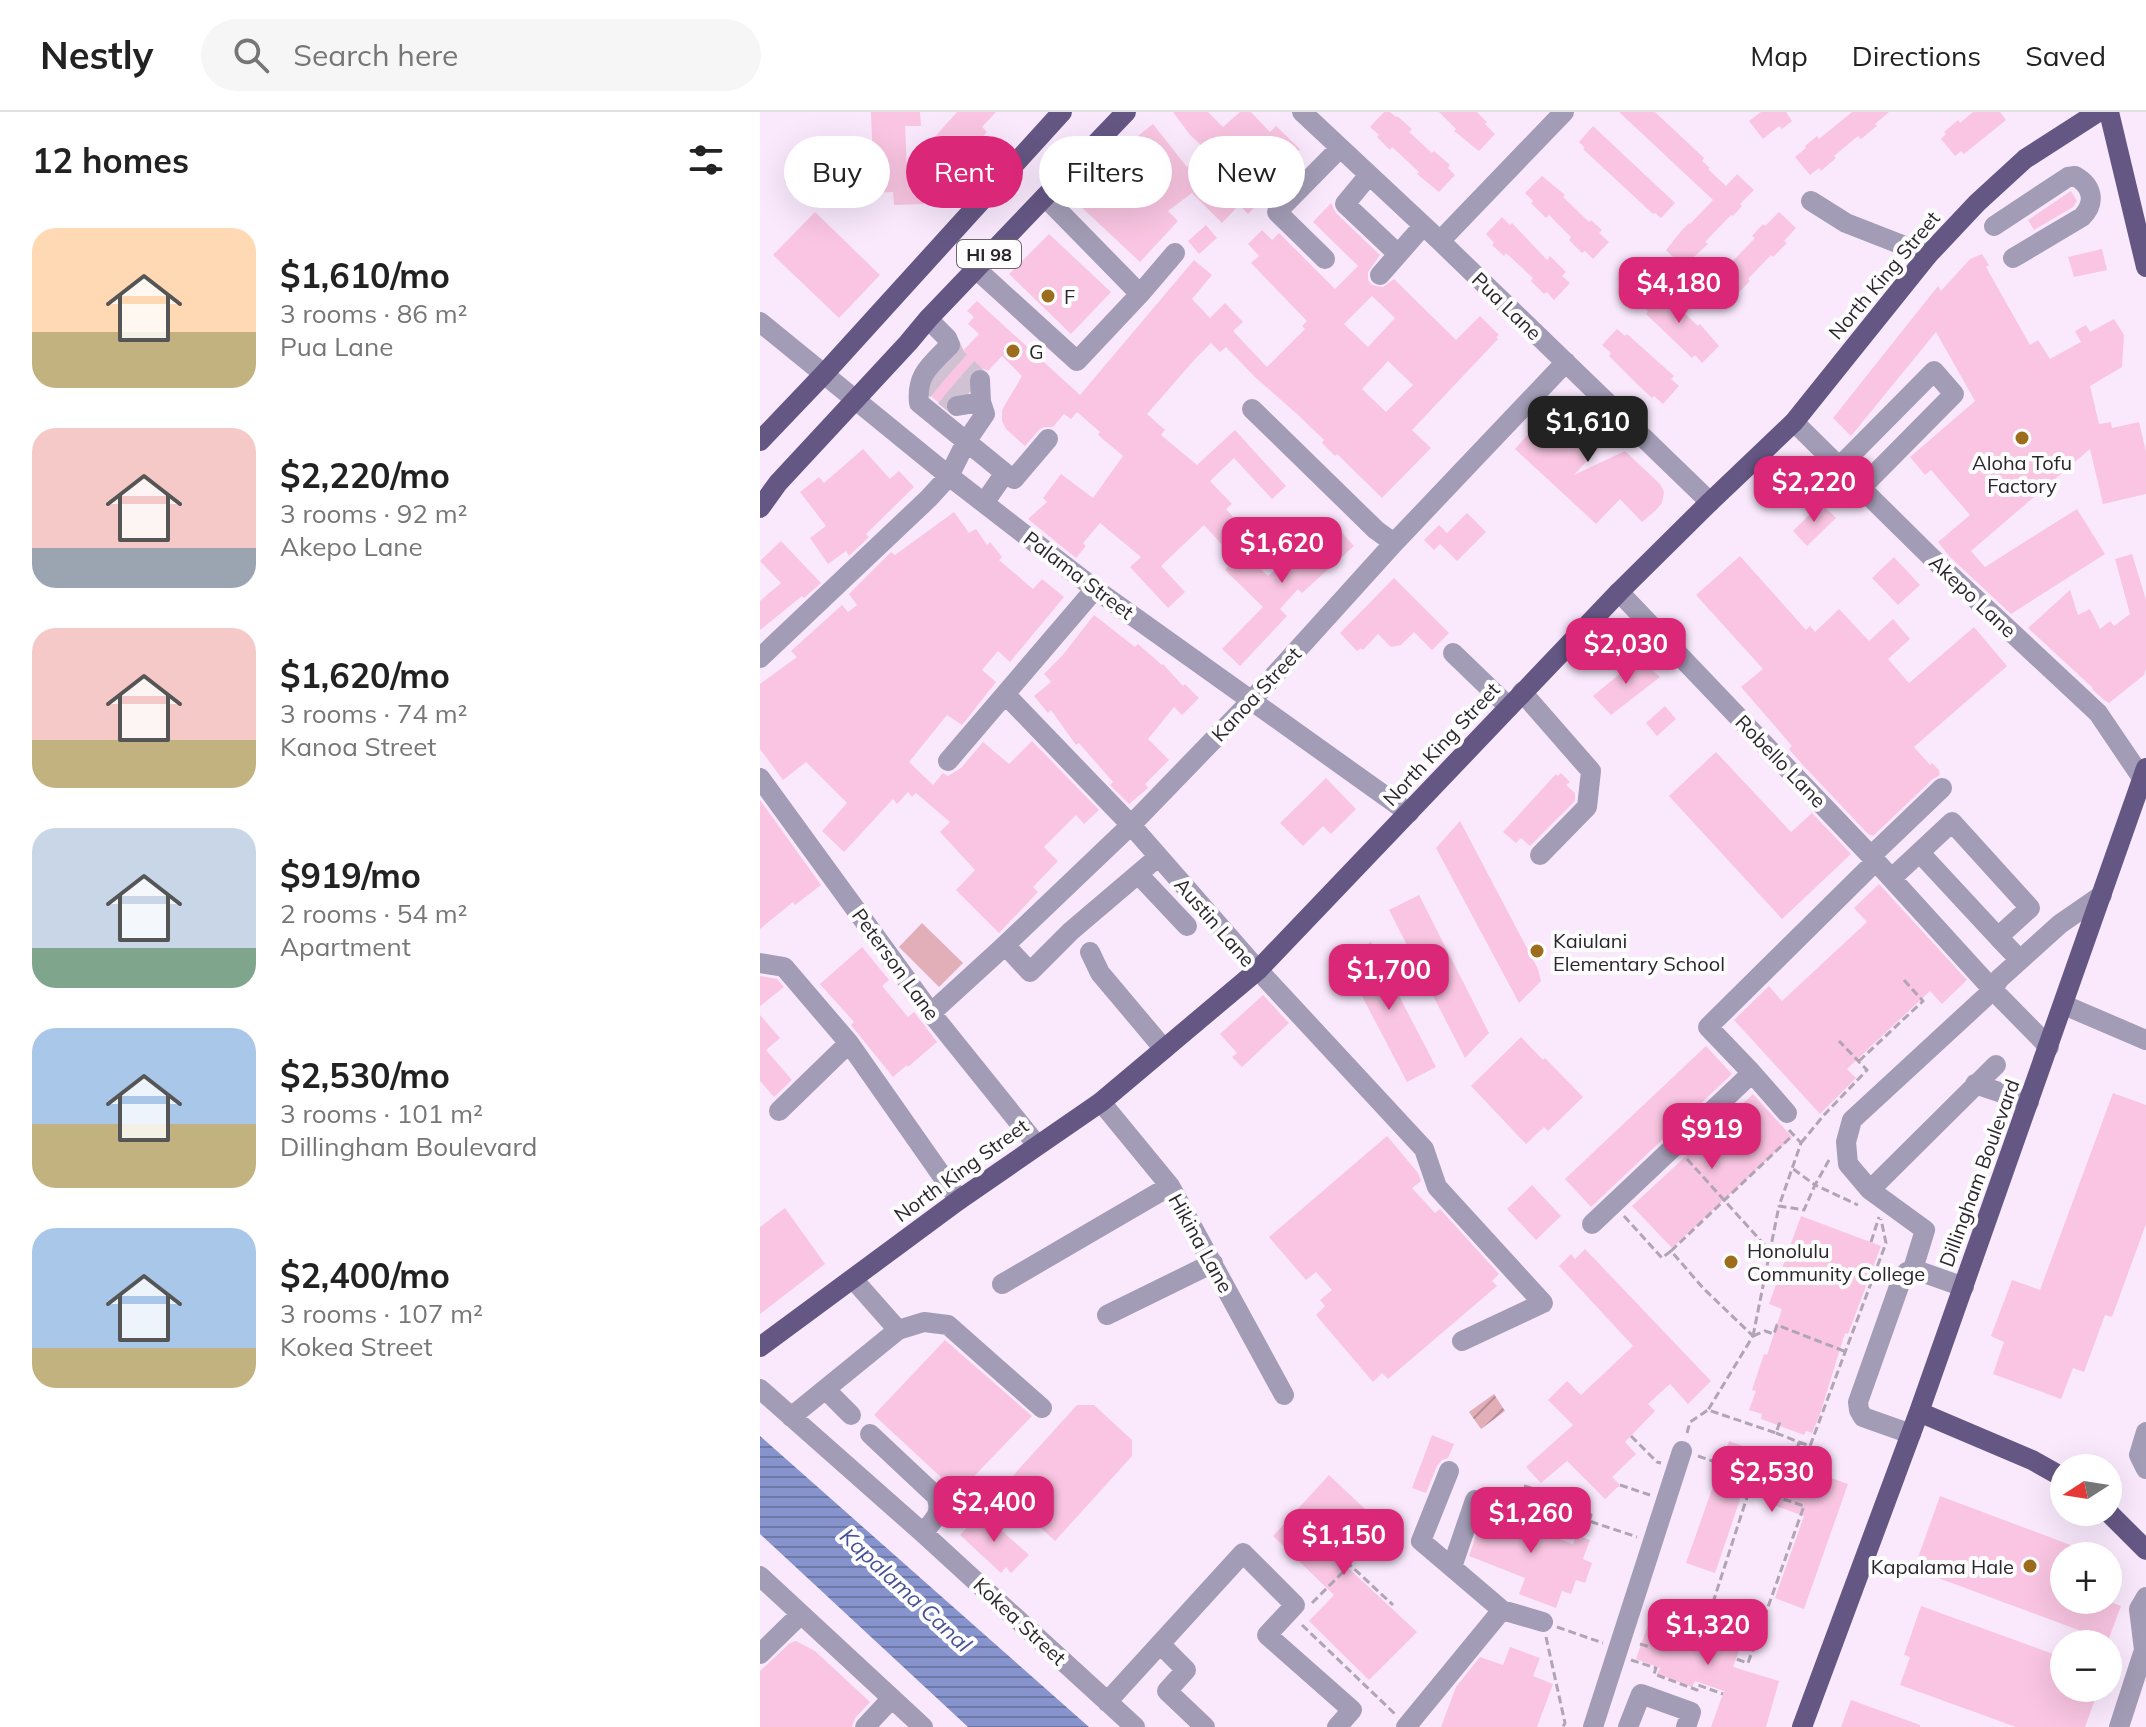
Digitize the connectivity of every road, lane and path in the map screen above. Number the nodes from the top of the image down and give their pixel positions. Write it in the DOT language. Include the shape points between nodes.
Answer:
graph roads {
  1 [pos="1062,112"];
  2 [pos="1126,112"];
  3 [pos="1302,112"];
  4 [pos="1564,112"];
  5 [pos="2098,112"];
  6 [pos="2109,112"];
  7 [pos="1103,136"];
  8 [pos="1340,148"];
  9 [pos="1369,175"];
  10 [pos="1811,201"];
  11 [pos="1039,203"];
  12 [pos="1056,208"];
  13 [pos="1423,226"];
  14 [pos="1994,226"];
  15 [pos="1440,241"];
  16 [pos="1175,253"];
  17 [pos="1398,254"];
  18 [pos="1928,255"];
  19 [pos="2013,258"];
  20 [pos="1325,259"];
  21 [pos="2146,267"];
  22 [pos="975,268"];
  23 [pos="1380,275"];
  24 [pos="1140,294"];
  25 [pos="928,319"];
  26 [pos="760,322"];
  27 [pos="908,343"];
  28 [pos="1566,362"];
  29 [pos="933,363"];
  30 [pos="824,374"];
  31 [pos="972,395"];
  32 [pos="855,398"];
  33 [pos="1252,409"];
  34 [pos="1794,422"];
  35 [pos="1048,439"];
  36 [pos="760,441"];
  37 [pos="966,442"];
  38 [pos="1839,467"];
  39 [pos="1005,473"];
  40 [pos="949,476"];
  41 [pos="1861,488"];
  42 [pos="1710,502"];
  43 [pos="984,503"];
  44 [pos="760,508"];
  45 [pos="1394,543"];
  46 [pos="1095,589"];
  47 [pos="1619,592"];
  48 [pos="1453,653"];
  49 [pos="760,658"];
  50 [pos="1006,695"];
  51 [pos="1252,700"];
  52 [pos="1516,700"];
  53 [pos="948,761"];
  54 [pos="2144,773"];
  55 [pos="760,778"];
  56 [pos="1942,788"];
  57 [pos="1409,813"];
  58 [pos="1131,825"];
  59 [pos="1920,853"];
  60 [pos="1540,855"];
  61 [pos="1158,857"];
  62 [pos="1874,858"];
  63 [pos="1138,874"];
  64 [pos="1892,878"];
  65 [pos="2102,895"];
  66 [pos="1187,926"];
  67 [pos="1998,937"];
  68 [pos="1079,940"];
  69 [pos="1005,945"];
  70 [pos="2020,960"];
  71 [pos="760,963"];
  72 [pos="1258,970"];
  73 [pos="1903,979"];
  74 [pos="1993,990"];
  75 [pos="2064,1005"];
  76 [pos="931,1013"];
  77 [pos="2146,1040"];
  78 [pos="1839,1041"];
  79 [pos="849,1043"];
  80 [pos="2049,1047"];
  81 [pos="1164,1049"];
  82 [pos="1859,1061"];
  83 [pos="1996,1065"];
  84 [pos="1752,1073"];
  85 [pos="1975,1084"];
  86 [pos="1101,1102"];
  87 [pos="2029,1102"];
  88 [pos="779,1111"];
  89 [pos="1785,1118"];
  90 [pos="1793,1135"];
  91 [pos="1801,1143"];
  92 [pos="1037,1145"];
  93 [pos="1683,1155"];
  94 [pos="1792,1168"];
  95 [pos="1170,1186"];
  96 [pos="1870,1190"];
  97 [pos="1724,1199"];
  98 [pos="959,1200"];
  99 [pos="1779,1206"];
  100 [pos="1621,1213"];
  101 [pos="1592,1224"];
  102 [pos="1871,1242"];
  103 [pos="1671,1251"];
  104 [pos="1770,1251"];
  105 [pos="1213,1263"];
  106 [pos="1913,1269"];
  107 [pos="853,1279"];
  108 [pos="1002,1284"];
  109 [pos="1964,1287"];
  110 [pos="1107,1315"];
  111 [pos="898,1330"];
  112 [pos="1753,1336"];
  113 [pos="1462,1341"];
  114 [pos="760,1347"];
  115 [pos="1845,1351"];
  116 [pos="760,1389"];
  117 [pos="826,1390"];
  118 [pos="1284,1395"];
  119 [pos="1042,1408"];
  120 [pos="1708,1410"];
  121 [pos="1919,1412"];
  122 [pos="851,1415"];
  123 [pos="791,1417"];
  124 [pos="1781,1419"];
  125 [pos="2146,1432"];
  126 [pos="1776,1433"];
  127 [pos="870,1434"];
  128 [pos="1911,1434"];
  129 [pos="1631,1436"];
  130 [pos="1799,1442"];
  131 [pos="1679,1460"];
  132 [pos="1721,1464"];
  133 [pos="1793,1464"];
  134 [pos="2146,1469"];
  135 [pos="2050,1470"];
  136 [pos="1449,1471"];
  137 [pos="1620,1485"];
  138 [pos="1527,1486"];
  139 [pos="1475,1500"];
  140 [pos="1665,1500"];
  141 [pos="2122,1526"];
  142 [pos="923,1533"];
  143 [pos="1652,1542"];
  144 [pos="2146,1550"];
  145 [pos="1452,1567"];
  146 [pos="760,1576"];
  147 [pos="2146,1597"];
  148 [pos="1393,1605"];
  149 [pos="1307,1608"];
  150 [pos="1650,1609"];
  151 [pos="1502,1610"];
  152 [pos="801,1614"];
  153 [pos="1296,1619"];
  154 [pos="1543,1622"];
  155 [pos="1160,1644"];
  156 [pos="2145,1650"];
  157 [pos="1617,1652"];
  158 [pos="760,1654"];
  159 [pos="1736,1659"];
  160 [pos="1723,1694"];
  161 [pos="892,1698"];
  162 [pos="1107,1702"];
  163 [pos="1406,1726"];
  164 [pos="865,1727"];
  165 [pos="923,1727"];
  166 [pos="1135,1727"];
  167 [pos="1205,1727"];
  168 [pos="1337,1727"];
  169 [pos="1563,1727"];
  170 [pos="1593,1727"];
  171 [pos="1628,1727"];
  172 [pos="1686,1727"];
  173 [pos="1802,1727"];
  174 [pos="2119,1727"];
  1 -- 30 [label="main road, HI 98"];
  2 -- 7 [label="main road, HI 98"];
  3 -- 8 [label="street, Pua Lane"];
  4 -- 15 [label="street"];
  5 -- 18 [label="main road, North King Street" via="2008,174"];
  6 -- 21 [label="main road"];
  8 -- 9 [label="street, Pua Lane"];
  8 -- 20 [label="street" via="1277,212"];
  9 -- 13 [label="street, Pua Lane"];
  9 -- 17 [label="street" via="1345,204"];
  10 -- 18 [label="street" via="1846,223"];
  11 -- 22 [label="main road, HI 98"];
  12 -- 24 [label="street"];
  13 -- 15 [label="street, Pua Lane"];
  13 -- 17 [label="street"];
  14 -- 19 [label="street" via="2068,177 2087,186 2092,201 2082,217"];
  15 -- 28 [label="street, Pua Lane"];
  16 -- 24 [label="street"];
  17 -- 23 [label="street"];
  18 -- 34 [label="main road, North King Street"];
  22 -- 24 [label="street" via="1077,361"];
  22 -- 25 [label="main road, HI 98"];
  25 -- 27 [label="main road, HI 98"];
  25 -- 29 [label="street" via="950,345"];
  26 -- 30 [label="street, Palama Street"];
  27 -- 29 [label="street"];
  27 -- 32 [label="main road, HI 98"];
  28 -- 42 [label="street, Pua Lane"];
  28 -- 45 [label="street, Kanoa Street"];
  29 -- 37 [label="street" via="917,388 919,403"];
  30 -- 32 [label="street, Palama Street"];
  30 -- 36 [label="main road, HI 98"];
  31 -- 37 [label="street" via="985,414"];
  32 -- 40 [label="street, Palama Street"];
  32 -- 44 [label="main road, HI 98"];
  33 -- 45 [label="street"];
  34 -- 38 [label="street, Akepo Lane"];
  34 -- 42 [label="main road, North King Street"];
  35 -- 39 [label="street" via="1014,479"];
  37 -- 39 [label="street"];
  37 -- 40 [label="street"];
  38 -- 41 [label="street, Akepo Lane"];
  38 -- 41 [label="street" via="1934,371 1954,394"];
  39 -- 43 [label="street"];
  40 -- 43 [label="street, Palama Street"];
  40 -- 49 [label="street"];
  41 -- 54 [label="street, Akepo Lane" via="2098,713"];
  42 -- 47 [label="main road, North King Street"];
  43 -- 46 [label="street, Palama Street"];
  45 -- 51 [label="street, Kanoa Street"];
  46 -- 50 [label="street"];
  46 -- 51 [label="street, Palama Street"];
  47 -- 52 [label="main road, North King Street"];
  47 -- 62 [label="street, Robello Lane"];
  48 -- 52 [label="street"];
  50 -- 53 [label="street"];
  50 -- 58 [label="street, Austin Lane"];
  51 -- 57 [label="street, Palama Street"];
  51 -- 58 [label="street, Kanoa Street"];
  52 -- 57 [label="main road, North King Street"];
  52 -- 60 [label="street" via="1591,771 1587,807"];
  54 -- 65 [label="main road, Dillingham Boulevard"];
  55 -- 76 [label="street, Peterson Lane"];
  56 -- 62 [label="street"];
  57 -- 72 [label="main road, North King Street"];
  58 -- 61 [label="street, Austin Lane"];
  58 -- 69 [label="street, Kanoa Street"];
  59 -- 64 [label="street"];
  59 -- 67 [label="street"];
  59 -- 67 [label="street" via="1952,822 2030,908"];
  61 -- 63 [label="street"];
  61 -- 72 [label="street, Austin Lane"];
  62 -- 64 [label="street, Robello Lane"];
  62 -- 84 [label="street" via="1708,1027"];
  63 -- 66 [label="street"];
  63 -- 68 [label="street"];
  64 -- 74 [label="street, Robello Lane"];
  65 -- 70 [label="street"];
  65 -- 75 [label="main road, Dillingham Boulevard"];
  67 -- 70 [label="street"];
  68 -- 69 [label="street" via="1030,972"];
  68 -- 81 [label="street"];
  69 -- 76 [label="street, Kanoa Street"];
  70 -- 74 [label="street"];
  71 -- 79 [label="street" via="784,967"];
  72 -- 81 [label="main road, North King Street"];
  72 -- 113 [label="street, Austin Lane" via="1424,1149 1437,1187 1543,1303"];
  73 -- 82 [label="path" via="1923,1001"];
  74 -- 80 [label="street, Robello Lane"];
  74 -- 96 [label="street" via="1852,1120 1848,1164"];
  75 -- 77 [label="street"];
  75 -- 80 [label="main road, Dillingham Boulevard"];
  76 -- 92 [label="street, Peterson Lane"];
  78 -- 82 [label="path"];
  79 -- 88 [label="street"];
  79 -- 98 [label="street"];
  80 -- 87 [label="main road, Dillingham Boulevard"];
  81 -- 86 [label="main road, North King Street"];
  82 -- 91 [label="path" via="1867,1070"];
  83 -- 85 [label="street"];
  84 -- 89 [label="street"];
  84 -- 101 [label="street"];
  85 -- 87 [label="street"];
  85 -- 96 [label="street"];
  86 -- 92 [label="main road, North King Street"];
  86 -- 95 [label="street, Hikina Lane"];
  87 -- 109 [label="main road, Dillingham Boulevard"];
  89 -- 90 [label="path"];
  90 -- 91 [label="path"];
  90 -- 97 [label="path"];
  91 -- 94 [label="path"];
  92 -- 98 [label="main road, North King Street"];
  93 -- 97 [label="path"];
  94 -- 99 [label="path"];
  94 -- 99 [label="path" via="1815,1185 1804,1210"];
  95 -- 105 [label="street, Hikina Lane"];
  95 -- 108 [label="street"];
  96 -- 106 [label="street" via="1925,1230"];
  97 -- 103 [label="path"];
  97 -- 104 [label="path"];
  98 -- 107 [label="main road, North King Street"];
  99 -- 104 [label="path"];
  100 -- 103 [label="path" via="1662,1258"];
  102 -- 115 [label="path" via="1880,1214 1886,1243"];
  103 -- 112 [label="path"];
  104 -- 112 [label="path"];
  105 -- 110 [label="street"];
  105 -- 118 [label="street, Hikina Lane"];
  106 -- 109 [label="street"];
  106 -- 128 [label="street" via="1902,1278 1858,1402 1863,1417"];
  107 -- 111 [label="street"];
  107 -- 114 [label="main road, North King Street"];
  109 -- 121 [label="main road, Dillingham Boulevard"];
  111 -- 117 [label="street"];
  111 -- 119 [label="street" via="924,1322 948,1325"];
  112 -- 115 [label="path" via="1774,1334 1777,1325"];
  112 -- 120 [label="path"];
  115 -- 130 [label="path" via="1810,1446"];
  116 -- 123 [label="street, Kokea Street"];
  117 -- 122 [label="street"];
  117 -- 123 [label="street"];
  120 -- 126 [label="path"];
  120 -- 131 [label="path" via="1690,1422"];
  121 -- 128 [label="main road, Dillingham Boulevard"];
  121 -- 135 [label="main road"];
  123 -- 142 [label="street, Kokea Street"];
  124 -- 126 [label="path"];
  125 -- 134 [label="street" via="2139,1455"];
  126 -- 130 [label="path"];
  127 -- 142 [label="street" via="936,1496 939,1513"];
  128 -- 173 [label="main road, Dillingham Boulevard"];
  129 -- 131 [label="path" via="1657,1462"];
  130 -- 133 [label="path"];
  131 -- 132 [label="path"];
  131 -- 140 [label="street"];
  136 -- 145 [label="street" via="1421,1541"];
  137 -- 140 [label="path"];
  138 -- 143 [label="path" via="1532,1494 1591,1515 1589,1521"];
  139 -- 145 [label="street"];
  140 -- 143 [label="street"];
  141 -- 144 [label="main road"];
  142 -- 162 [label="street, Kokea Street"];
  143 -- 157 [label="street"];
  145 -- 151 [label="street"];
  146 -- 152 [label="street"];
  147 -- 156 [label="street" via="2139,1609"];
  148 -- 149 [label="path" via="1350,1565"];
  150 -- 159 [label="path" via="1659,1612 1662,1605 1707,1621 1750,1488 1804,1506 1748,1663"];
  151 -- 154 [label="street"];
  151 -- 163 [label="street"];
  152 -- 158 [label="street"];
  152 -- 161 [label="street"];
  153 -- 163 [label="path"];
  154 -- 157 [label="path"];
  154 -- 169 [label="path"];
  155 -- 162 [label="street"];
  155 -- 167 [label="street" via="1186,1670 1167,1691"];
  155 -- 168 [label="street" via="1243,1553 1295,1605 1267,1635 1352,1710"];
  156 -- 174 [label="street"];
  157 -- 160 [label="path" via="1656,1668 1654,1674"];
  157 -- 170 [label="street"];
  161 -- 164 [label="street"];
  161 -- 165 [label="street"];
  162 -- 166 [label="street, Kokea Street"];
  171 -- 172 [label="street" via="1641,1694 1691,1712"];
}
